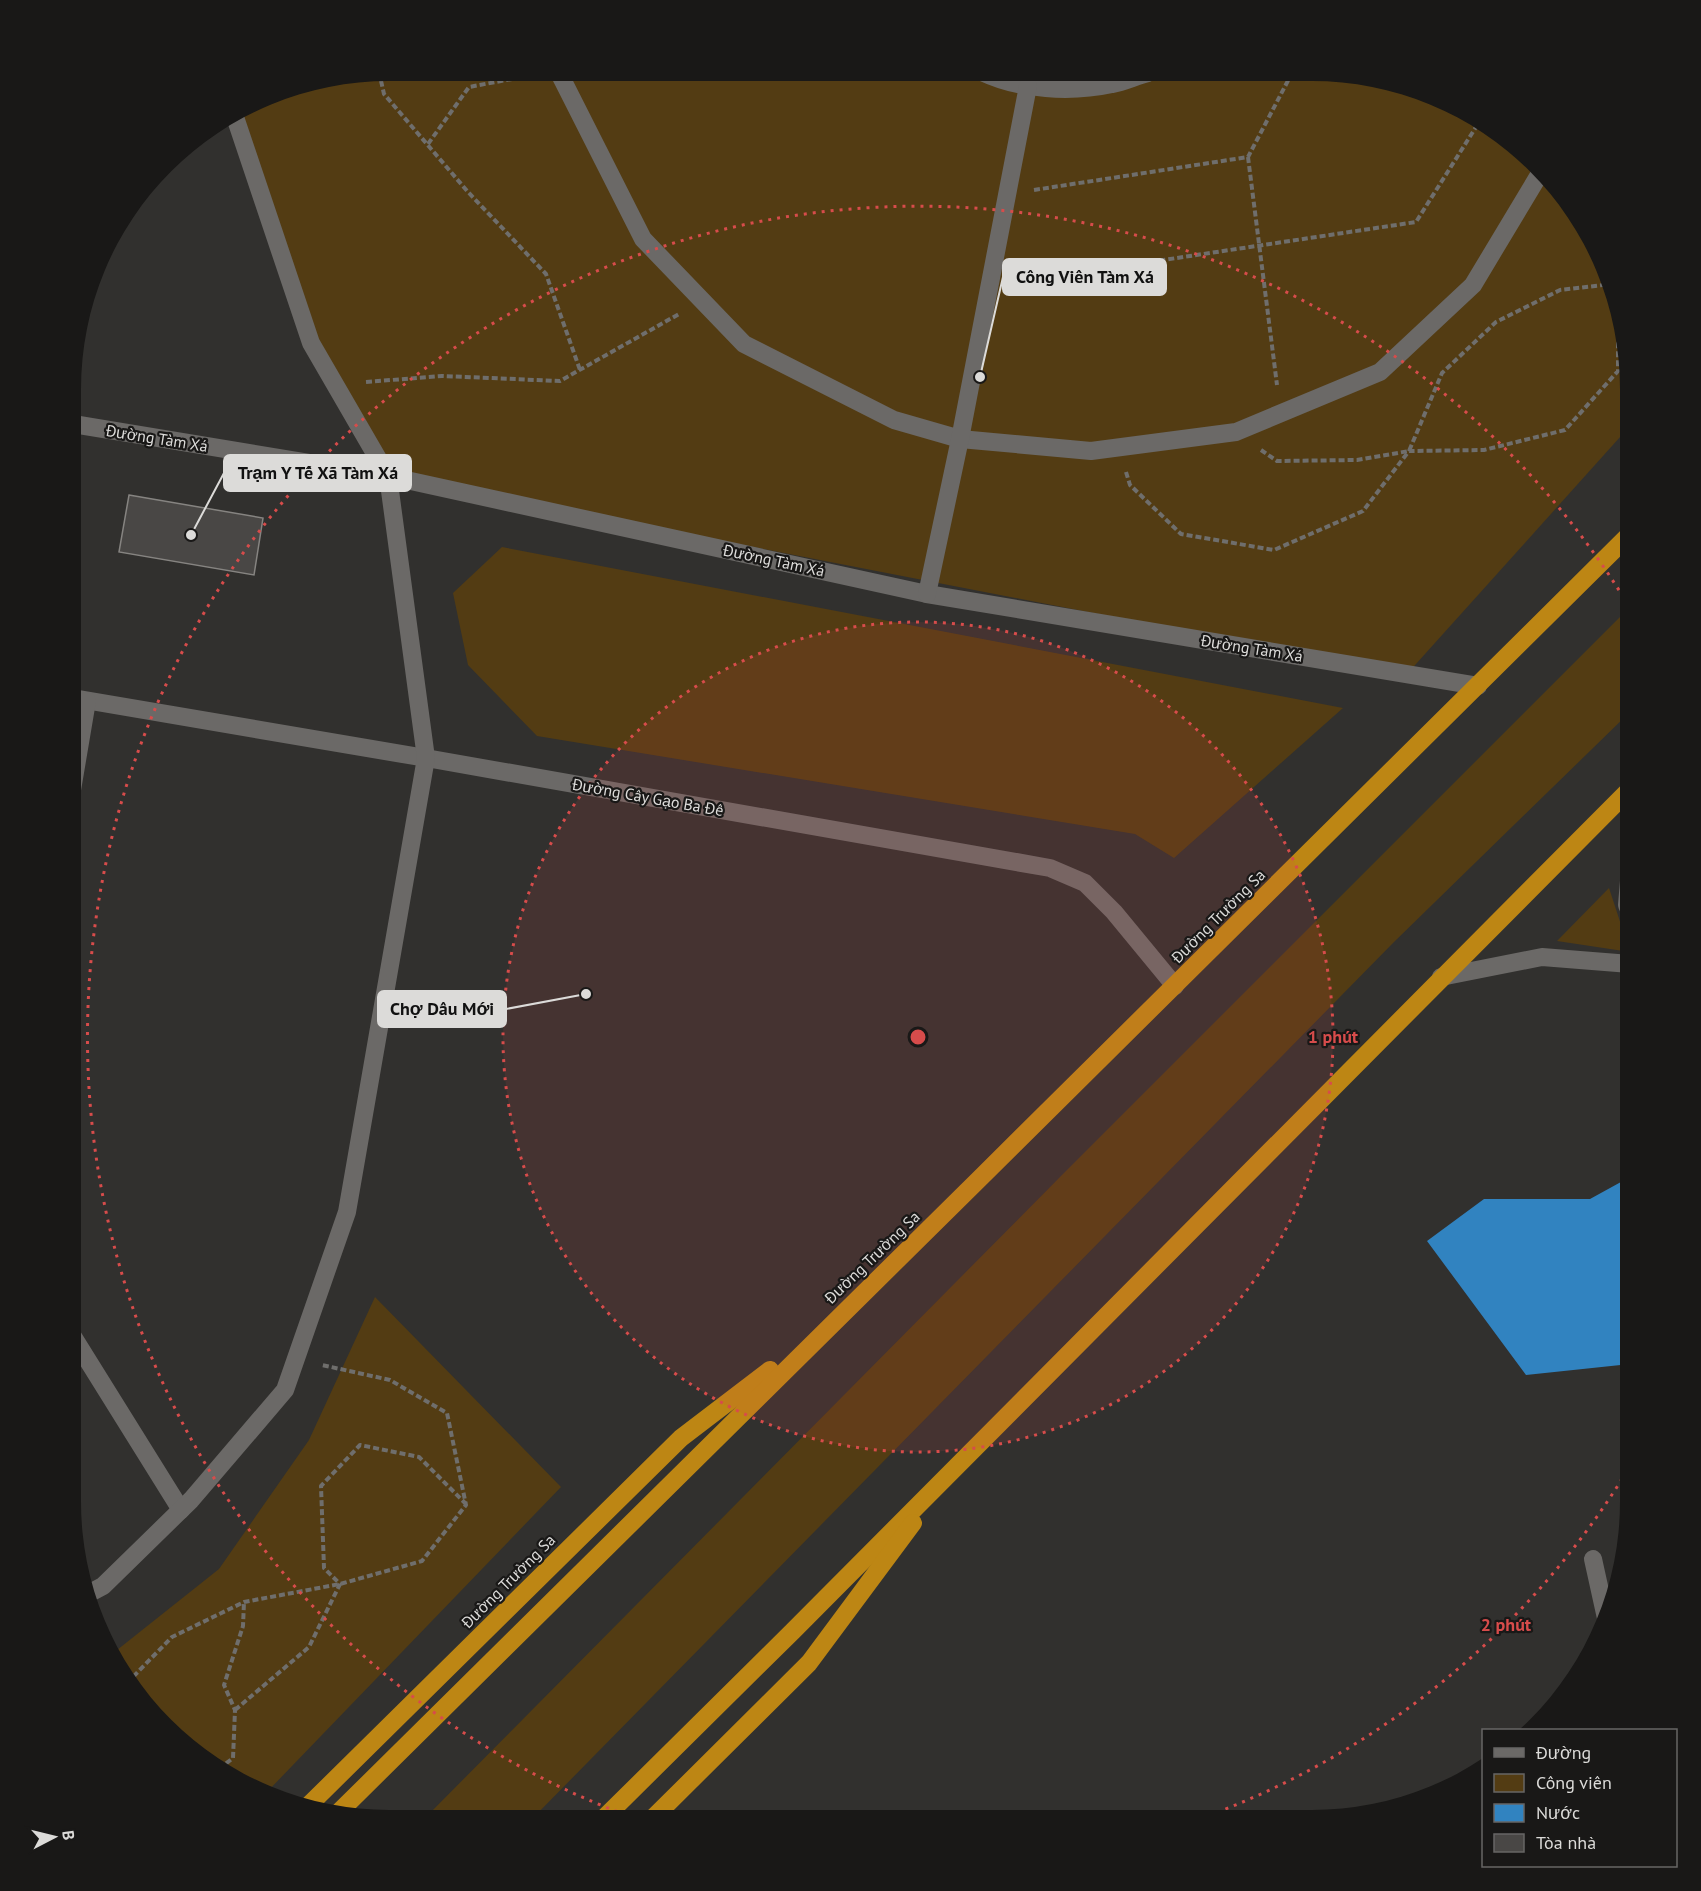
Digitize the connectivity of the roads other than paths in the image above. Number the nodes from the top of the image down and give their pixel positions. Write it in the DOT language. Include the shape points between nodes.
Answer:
graph roads {
  1 [pos="556,81"];
  2 [pos="1009,81"];
  3 [pos="1122,81"];
  4 [pos="1028,86"];
  5 [pos="237,121"];
  6 [pos="1537,178"];
  7 [pos="81,425"];
  8 [pos="960,439"];
  9 [pos="388,476"];
  10 [pos="1620,544"];
  11 [pos="927,594"];
  12 [pos="1478,686"];
  13 [pos="81,700"];
  14 [pos="426,758"];
  15 [pos="1620,799"];
  16 [pos="1620,963"];
  17 [pos="1441,977"];
  18 [pos="1175,986"];
  19 [pos="831,1324"];
  20 [pos="81,1349"];
  21 [pos="952,1470"];
  22 [pos="181,1510"];
  23 [pos="1593,1559"];
  24 [pos="94,1591"];
  25 [pos="1603,1604"];
  26 [pos="313,1801"];
  27 [pos="345,1806"];
  28 [pos="612,1810"];
  29 [pos="661,1810"];
  1 -- 8 [label="street" via="643,239 744,344 894,420"];
  2 -- 4 [label="street"];
  3 -- 4 [label="street" via="1070,89"];
  4 -- 8 [label="street"];
  5 -- 9 [label="street" via="311,344"];
  6 -- 8 [label="street" via="1473,285 1380,372 1236,432 1091,451"];
  7 -- 9 [label="street, Đường Tàm Xá"];
  8 -- 11 [label="street"];
  9 -- 11 [label="street, Đường Tàm Xá"];
  9 -- 14 [label="street"];
  10 -- 12 [label="highway, Đường Trường Sa"];
  11 -- 12 [label="street, Đường Tàm Xá"];
  12 -- 18 [label="highway, Đường Trường Sa"];
  13 -- 14 [label="street, Đường Cây Gạo Ba Đê"];
  14 -- 18 [label="street, Đường Cây Gạo Ba Đê" via="1050,868 1085,883"];
  14 -- 22 [label="street" via="347,1212 285,1390"];
  15 -- 17 [label="highway"];
  16 -- 17 [label="street" via="1542,957"];
  17 -- 21 [label="highway"];
  18 -- 19 [label="highway, Đường Trường Sa"];
  19 -- 26 [label="highway, Đường Trường Sa" via="681,1438"];
  19 -- 27 [label="highway, Đường Trường Sa"];
  20 -- 22 [label="street"];
  21 -- 28 [label="highway"];
  21 -- 29 [label="highway" via="809,1664"];
  22 -- 24 [label="street"];
  23 -- 25 [label="street"];
}
